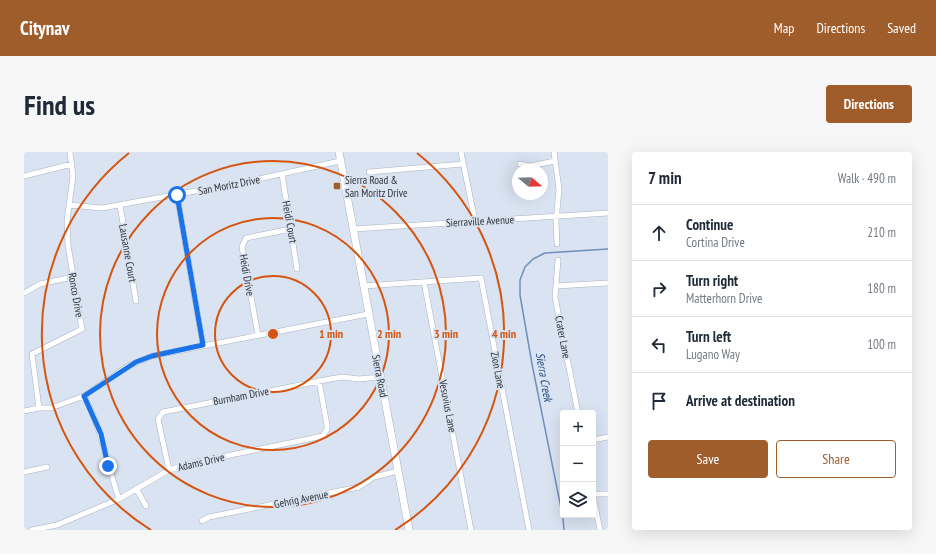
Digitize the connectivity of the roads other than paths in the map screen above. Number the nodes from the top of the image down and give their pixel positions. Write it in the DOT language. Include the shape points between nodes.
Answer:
graph roads {
  1 [pos="70,152"];
  2 [pos="338,152"];
  3 [pos="461,152"];
  4 [pos="554,152"];
  5 [pos="340,161"];
  6 [pos="555,161"];
  7 [pos="72,164"];
  8 [pos="463,164"];
  9 [pos="540,164"];
  10 [pos="369,172"];
  11 [pos="282,174"];
  12 [pos="24,176"];
  13 [pos="177,195"];
  14 [pos="70,205"];
  15 [pos="120,205"];
  16 [pos="608,213"];
  17 [pos="556,217"];
  18 [pos="475,221"];
  19 [pos="291,229"];
  20 [pos="353,229"];
  21 [pos="557,244"];
  22 [pos="558,260"];
  23 [pos="297,269"];
  24 [pos="73,277"];
  25 [pos="424,282"];
  26 [pos="608,283"];
  27 [pos="363,286"];
  28 [pos="556,286"];
  29 [pos="24,292"];
  30 [pos="136,301"];
  31 [pos="368,314"];
  32 [pos="258,335"];
  33 [pos="203,345"];
  34 [pos="380,377"];
  35 [pos="319,381"];
  36 [pos="84,396"];
  37 [pos="39,408"];
  38 [pos="577,410"];
  39 [pos="24,411"];
  40 [pos="608,437"];
  41 [pos="596,439"];
  42 [pos="47,467"];
  43 [pos="169,470"];
  44 [pos="398,471"];
  45 [pos="24,472"];
  46 [pos="137,490"];
  47 [pos="608,494"];
  48 [pos="596,495"];
  49 [pos="119,498"];
  50 [pos="146,506"];
  51 [pos="596,510"];
  52 [pos="202,521"];
  53 [pos="32,530"];
  54 [pos="409,530"];
  55 [pos="471,530"];
  56 [pos="529,530"];
  57 [pos="600,530"];
  1 -- 7 [label="street, Ronco Drive"];
  2 -- 5 [label="street, Sierra Road"];
  3 -- 8 [label="street"];
  4 -- 6 [label="street"];
  5 -- 11 [label="street, San Moritz Drive"];
  5 -- 20 [label="street, Sierra Road"];
  6 -- 9 [label="street"];
  6 -- 17 [label="street" via="559,189"];
  7 -- 12 [label="street"];
  7 -- 14 [label="street, Ronco Drive"];
  8 -- 10 [label="street"];
  8 -- 18 [label="street"];
  11 -- 13 [label="street, San Moritz Drive"];
  11 -- 19 [label="street, Heidi Court"];
  13 -- 15 [label="street, San Moritz Drive"];
  13 -- 33 [label="street"];
  14 -- 15 [label="street, San Moritz Drive" via="102,208"];
  14 -- 24 [label="street, Ronco Drive" via="67,221"];
  15 -- 30 [label="street, Lausanne Court"];
  16 -- 17 [label="street, Sierraville Avenue"];
  17 -- 18 [label="street, Sierraville Avenue"];
  17 -- 21 [label="street"];
  18 -- 20 [label="street, Sierraville Avenue"];
  19 -- 23 [label="street, Heidi Court"];
  19 -- 32 [label="street, Heidi Drive" via="246,238 242,247"];
  20 -- 27 [label="street, Sierra Road"];
  22 -- 28 [label="street, Crater Lane"];
  24 -- 29 [label="street" via="40,284"];
  24 -- 37 [label="street, Ronco Drive" via="82,329 32,354"];
  25 -- 27 [label="street, Zion Lane"];
  25 -- 55 [label="street, Vesuvius Lane"];
  25 -- 56 [label="street, Zion Lane" via="481,278"];
  26 -- 28 [label="street"];
  27 -- 31 [label="street, Sierra Road"];
  28 -- 38 [label="street, Crater Lane" via="555,297"];
  31 -- 32 [label="street"];
  31 -- 34 [label="street, Sierra Road"];
  32 -- 33 [label="street"];
  33 -- 36 [label="street" via="136,362"];
  34 -- 35 [label="street, Burnham Drive" via="342,377"];
  34 -- 44 [label="street, Sierra Road"];
  35 -- 43 [label="street, Adams Drive" via="327,425 323,436"];
  35 -- 43 [label="street, Burnham Drive" via="163,412 158,419"];
  36 -- 37 [label="street" via="51,408"];
  36 -- 49 [label="street" via="101,434"];
  37 -- 39 [label="street"];
  40 -- 41 [label="street"];
  42 -- 45 [label="street"];
  43 -- 46 [label="street, Adams Drive"];
  44 -- 52 [label="street, Gehrig Avenue" via="374,477 359,487 209,517"];
  44 -- 54 [label="street, Sierra Road"];
  46 -- 49 [label="street, Adams Drive"];
  46 -- 50 [label="street"];
  47 -- 48 [label="street"];
  49 -- 53 [label="street, Adams Drive" via="57,525"];
  51 -- 57 [label="street"];
}
